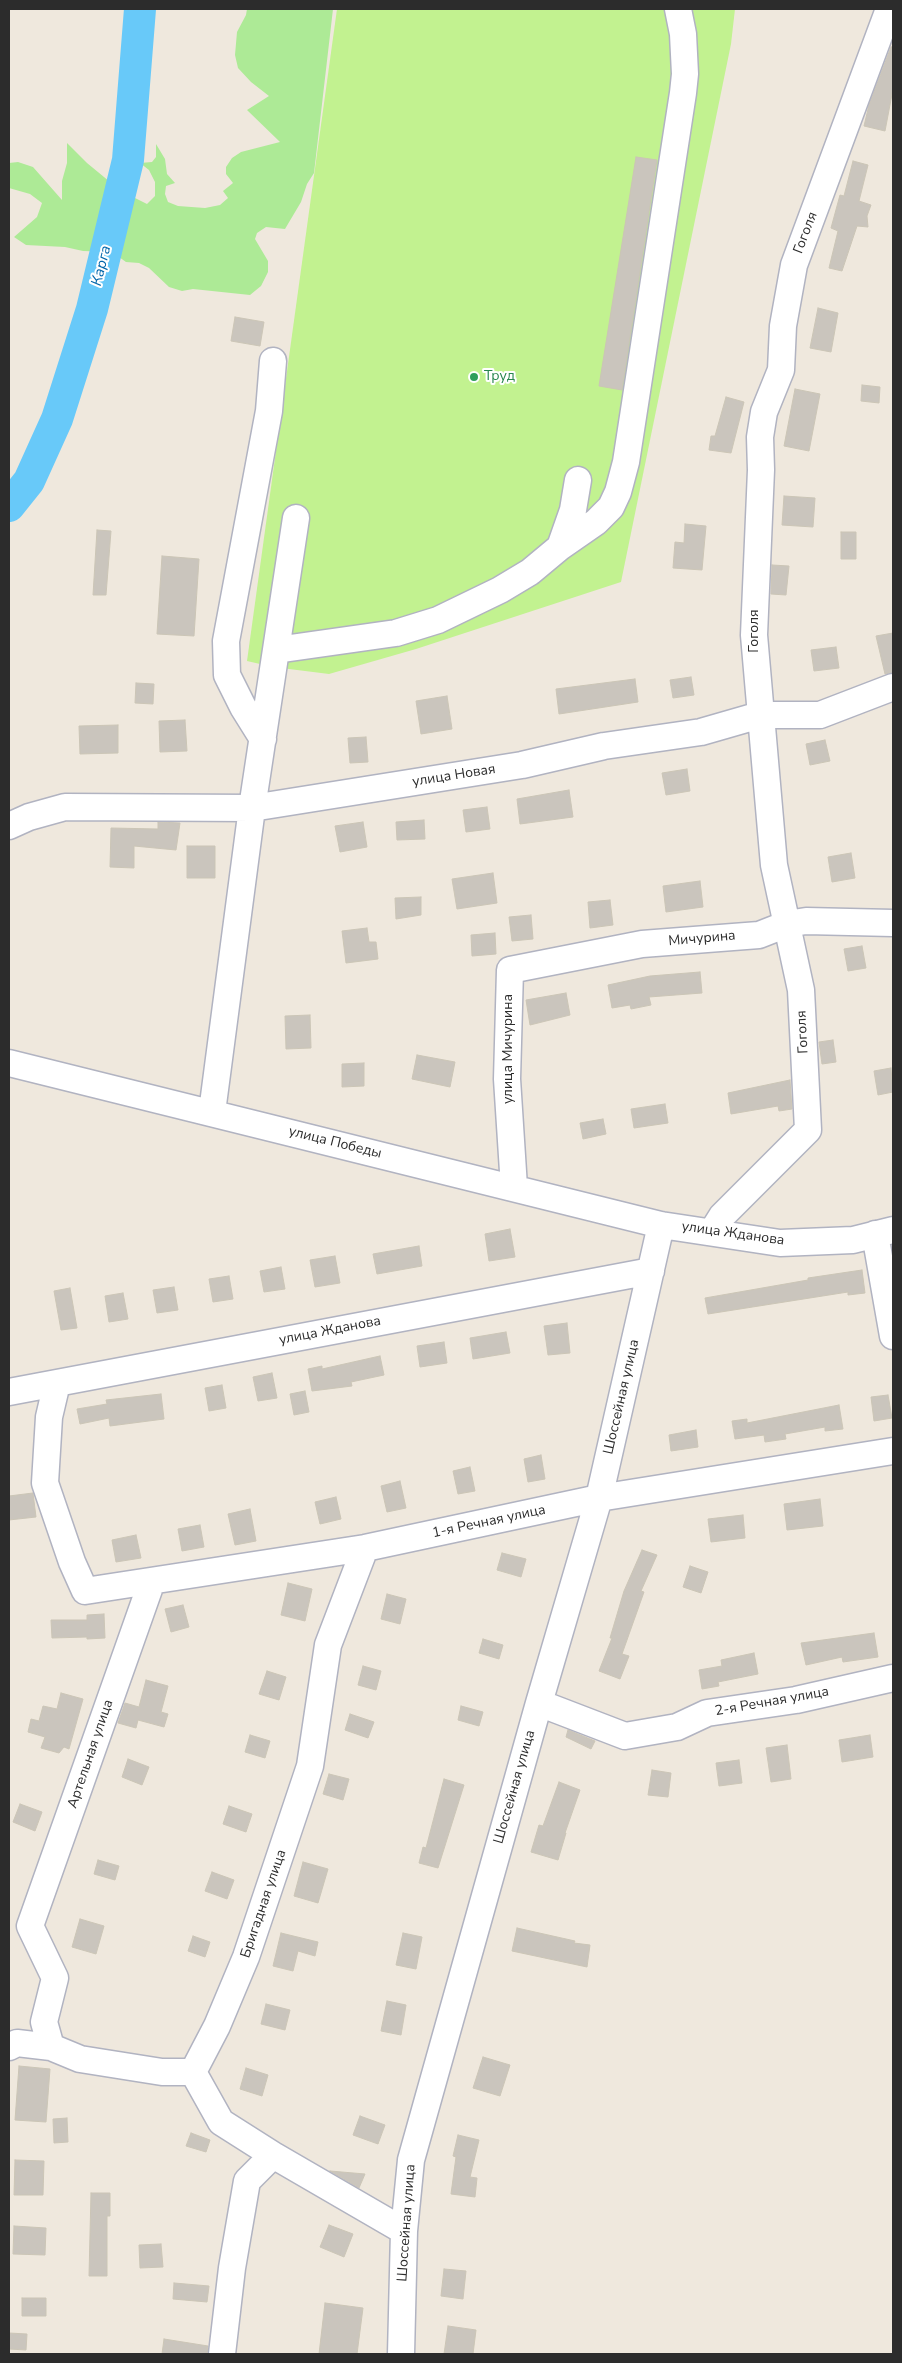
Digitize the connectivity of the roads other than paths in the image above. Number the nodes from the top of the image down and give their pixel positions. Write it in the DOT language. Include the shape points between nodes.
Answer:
graph roads {
  1 [pos="678,9"];
  2 [pos="698,9"];
  3 [pos="888,9"];
  4 [pos="685,74"];
  5 [pos="273,361"];
  6 [pos="578,480"];
  7 [pos="296,518"];
  8 [pos="560,547"];
  9 [pos="275,658"];
  10 [pos="893,687"];
  11 [pos="760,714"];
  12 [pos="263,739"];
  13 [pos="252,808"];
  14 [pos="9,826"];
  15 [pos="893,923"];
  16 [pos="787,924"];
  17 [pos="510,970"];
  18 [pos="9,1063"];
  19 [pos="212,1112"];
  20 [pos="514,1187"];
  21 [pos="661,1224"];
  22 [pos="712,1232"];
  23 [pos="884,1232"];
  24 [pos="651,1271"];
  25 [pos="893,1336"];
  26 [pos="57,1383"];
  27 [pos="9,1392"];
  28 [pos="893,1451"];
  29 [pos="599,1498"];
  30 [pos="365,1548"];
  31 [pos="152,1581"];
  32 [pos="893,1678"];
  33 [pos="539,1702"];
  34 [pos="9,2047"];
  35 [pos="51,2047"];
  36 [pos="193,2072"];
  37 [pos="273,2155"];
  38 [pos="404,2231"];
  39 [pos="403,2272"];
  40 [pos="222,2354"];
  41 [pos="388,2354"];
  42 [pos="401,2354"];
  1 -- 4 [label="street"];
  2 -- 4 [label="street"];
  3 -- 11 [label="street, Гоголя" via="794,265 783,326 781,370 763,420 754,635"];
  4 -- 8 [label="street" via="623,476 611,507 596,522"];
  5 -- 12 [label="street" via="269,411 226,641 227,675 242,707"];
  6 -- 8 [label="street" via="573,510"];
  7 -- 9 [label="street"];
  8 -- 9 [label="street" via="530,572 500,590 438,620"];
  9 -- 12 [label="street"];
  10 -- 11 [label="street, улица Новая" via="820,715"];
  11 -- 13 [label="street, улица Новая" via="700,732 604,746 522,765"];
  11 -- 16 [label="street, Гоголя" via="774,865"];
  12 -- 13 [label="street"];
  13 -- 14 [label="street, улица Новая" via="65,807"];
  13 -- 19 [label="street"];
  15 -- 16 [label="street, Мичурина" via="806,921"];
  16 -- 17 [label="street, Мичурина" via="759,934 642,944"];
  16 -- 22 [label="street, Гоголя" via="801,990 808,1130 722,1216"];
  17 -- 20 [label="street, улица Мичурина" via="507,1079"];
  18 -- 19 [label="street, улица Победы"];
  19 -- 20 [label="street, улица Победы"];
  20 -- 21 [label="street, улица Победы"];
  21 -- 22 [label="street, улица Жданова"];
  21 -- 24 [label="street, Шоссейная улица"];
  22 -- 23 [label="street, улица Жданова" via="780,1243 853,1240"];
  23 -- 25 [label="street"];
  24 -- 26 [label="street, улица Жданова"];
  24 -- 29 [label="street, Шоссейная улица"];
  26 -- 27 [label="street, улица Жданова"];
  26 -- 31 [label="street, 1-я Речная улица" via="49,1417 45,1483 85,1591"];
  28 -- 29 [label="street, 1-я Речная улица"];
  29 -- 30 [label="street, 1-я Речная улица"];
  29 -- 33 [label="street, Шоссейная улица"];
  30 -- 31 [label="street, 1-я Речная улица"];
  30 -- 36 [label="street, Бригадная улица" via="328,1645 310,1766 246,1957 217,2026"];
  31 -- 35 [label="street, Артельная улица" via="30,1926 55,1978 44,2022"];
  32 -- 33 [label="street, 2-я Речная улица" via="796,1700 706,1713 678,1727 625,1736"];
  33 -- 38 [label="street, Шоссейная улица" via="411,2160"];
  34 -- 35 [label="street" via="17,2044"];
  35 -- 36 [label="street" via="80,2059 162,2072"];
  36 -- 37 [label="street" via="221,2122"];
  37 -- 38 [label="street"];
  37 -- 40 [label="street" via="248,2180 232,2268"];
  38 -- 39 [label="street, Шоссейная улица"];
  39 -- 41 [label="street"];
  39 -- 42 [label="street, Шоссейная улица"];
}
